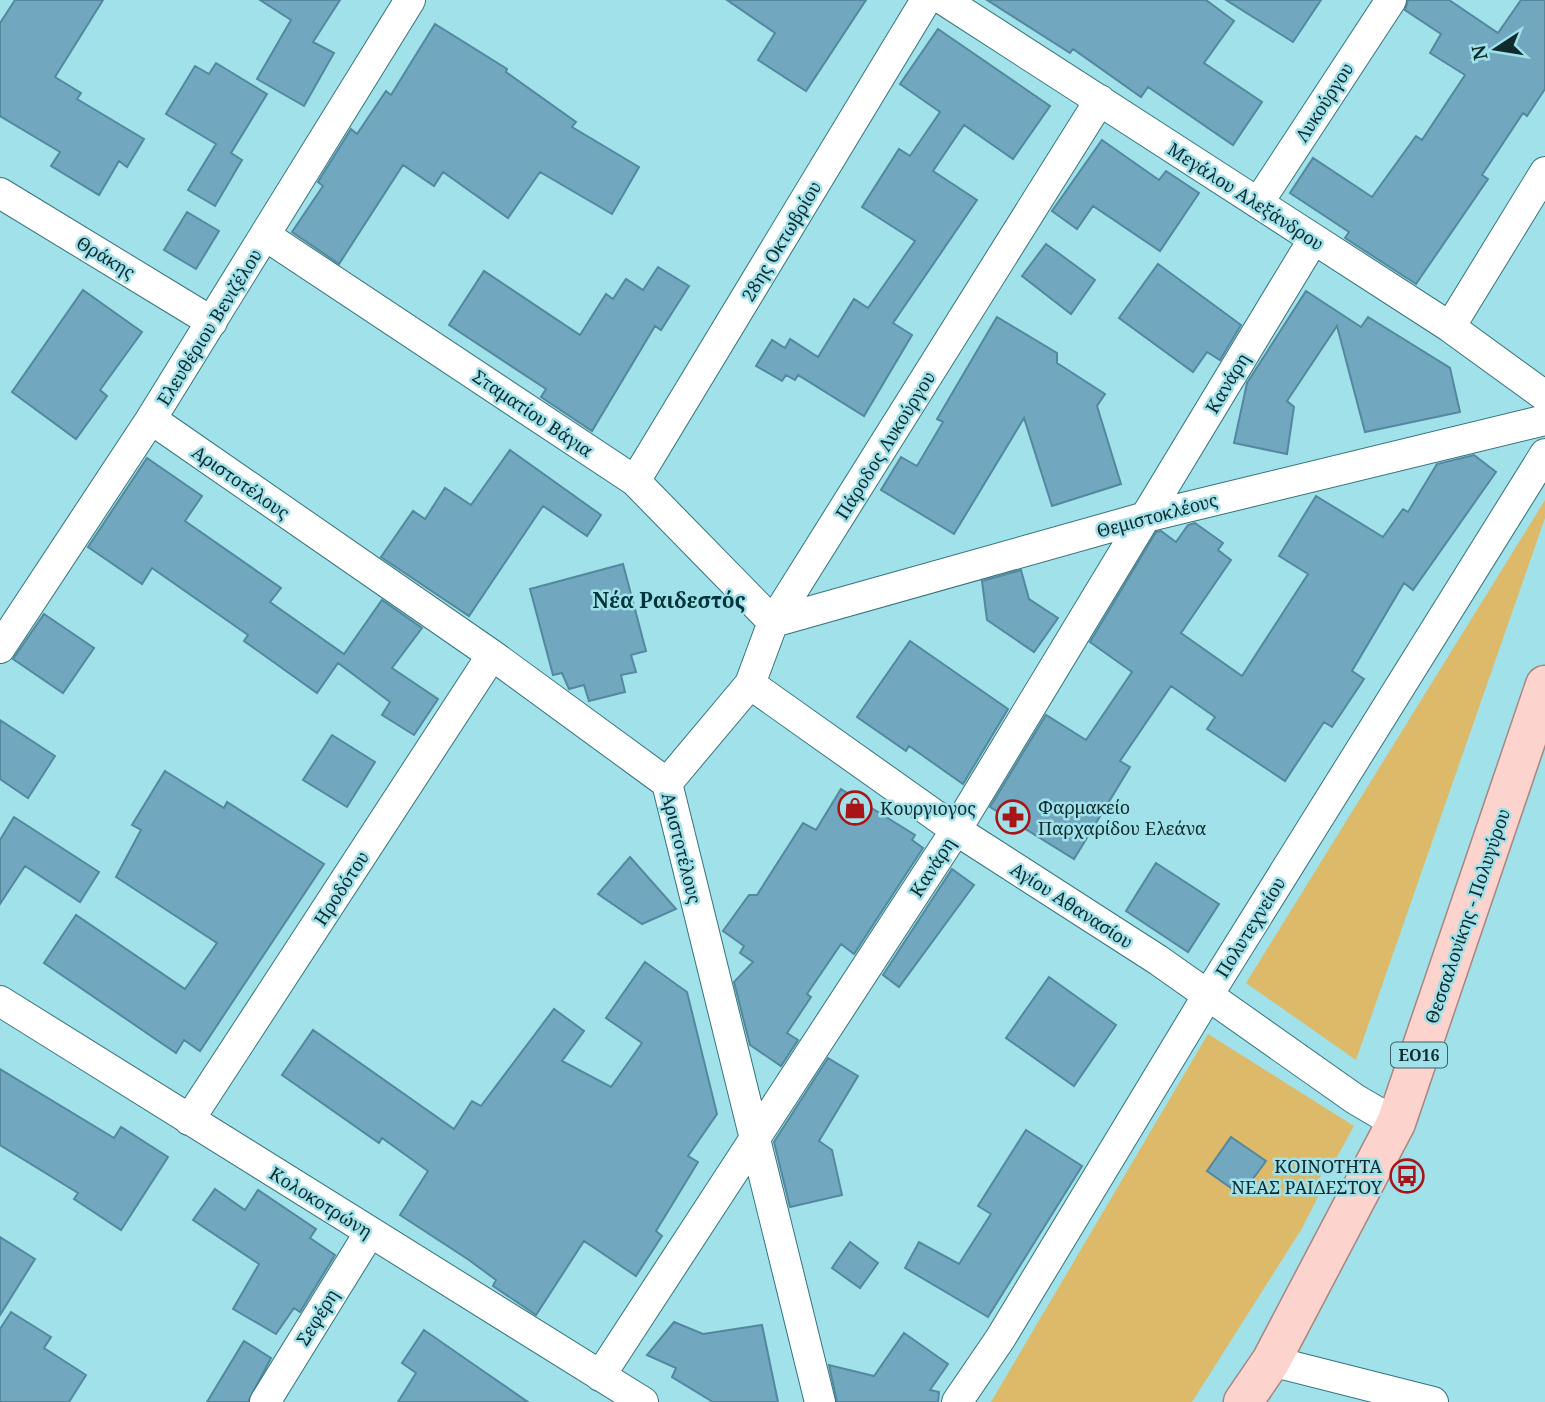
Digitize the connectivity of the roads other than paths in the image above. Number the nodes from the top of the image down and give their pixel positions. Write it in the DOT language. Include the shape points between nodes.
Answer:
graph roads {
  1 [pos="410,0"];
  2 [pos="926,0"];
  3 [pos="944,0"];
  4 [pos="1391,0"];
  5 [pos="1100,100"];
  6 [pos="1545,172"];
  7 [pos="0,193"];
  8 [pos="1258,203"];
  9 [pos="267,236"];
  10 [pos="1312,240"];
  11 [pos="212,322"];
  12 [pos="1450,327"];
  13 [pos="1545,396"];
  14 [pos="151,419"];
  15 [pos="1545,420"];
  16 [pos="1545,454"];
  17 [pos="635,481"];
  18 [pos="1146,517"];
  19 [pos="773,622"];
  20 [pos="0,648"];
  21 [pos="492,655"];
  22 [pos="750,684"];
  23 [pos="1545,685"];
  24 [pos="667,783"];
  25 [pos="956,830"];
  26 [pos="1208,995"];
  27 [pos="0,1001"];
  28 [pos="189,1120"];
  29 [pos="1396,1123"];
  30 [pos="753,1137"];
  31 [pos="370,1232"];
  32 [pos="1271,1361"];
  33 [pos="600,1376"];
  34 [pos="265,1402"];
  35 [pos="643,1402"];
  36 [pos="820,1402"];
  37 [pos="957,1402"];
  38 [pos="1243,1402"];
  39 [pos="1433,1402"];
  1 -- 9 [label="street, Ελευθέριου Βενιζέλου"];
  2 -- 17 [label="street, 28ης Οκτωβρίου"];
  3 -- 5 [label="street, Μεγάλου Αλεξάνδρου"];
  4 -- 8 [label="street, Λυκούργου"];
  5 -- 8 [label="street, Μεγάλου Αλεξάνδρου"];
  5 -- 19 [label="street, Πάροδος Λυκούργου"];
  6 -- 12 [label="street"];
  7 -- 11 [label="street, Θράκης"];
  8 -- 10 [label="street, Μεγάλου Αλεξάνδρου"];
  9 -- 11 [label="street, Ελευθέριου Βενιζέλου"];
  9 -- 17 [label="street, Σταματίου Βάγια"];
  10 -- 12 [label="street, Μεγάλου Αλεξάνδρου"];
  10 -- 18 [label="street, Κανάρη"];
  11 -- 14 [label="street, Ελευθέριου Βενιζέλου"];
  12 -- 13 [label="street, Μεγάλου Αλεξάνδρου"];
  14 -- 20 [label="street, Ελευθέριου Βενιζέλου"];
  14 -- 21 [label="street, Αριστοτέλους"];
  15 -- 18 [label="street, Θεμιστοκλέους"];
  16 -- 26 [label="street, Πολυτεχνείου"];
  17 -- 19 [label="street, Σταματίου Βάγια"];
  18 -- 19 [label="street, Θεμιστοκλέους"];
  18 -- 25 [label="street, Κανάρη"];
  19 -- 22 [label="street, Πάροδος Λυκούργου"];
  21 -- 24 [label="street, Αριστοτέλους"];
  21 -- 28 [label="street, Ηροδότου"];
  22 -- 24 [label="street, Πάροδος Λυκούργου"];
  22 -- 25 [label="street, Αγίου Αθανασίου"];
  23 -- 29 [label="main road, Θεσσαλονίκης - Πολυγύρου / ΕΟ16"];
  24 -- 30 [label="street, Αριστοτέλους"];
  25 -- 26 [label="street, Αγίου Αθανασίου"];
  25 -- 30 [label="street, Κανάρη"];
  26 -- 29 [label="street, Αγίου Αθανασίου"];
  26 -- 37 [label="street, Πολυτεχνείου" via="1000,1339"];
  27 -- 28 [label="street, Κολοκοτρώνη"];
  28 -- 31 [label="street, Κολοκοτρώνη"];
  29 -- 32 [label="main road, Θεσσαλονίκης - Πολυγύρου / ΕΟ16"];
  30 -- 33 [label="street, Κανάρη"];
  30 -- 36 [label="street, Αριστοτέλους"];
  31 -- 33 [label="street, Κολοκοτρώνη"];
  31 -- 34 [label="street, Σεφέρη"];
  32 -- 38 [label="main road, Θεσσαλονίκης - Πολυγύρου / ΕΟ16"];
  32 -- 39 [label="street"];
  33 -- 35 [label="street, Κολοκοτρώνη"];
}
